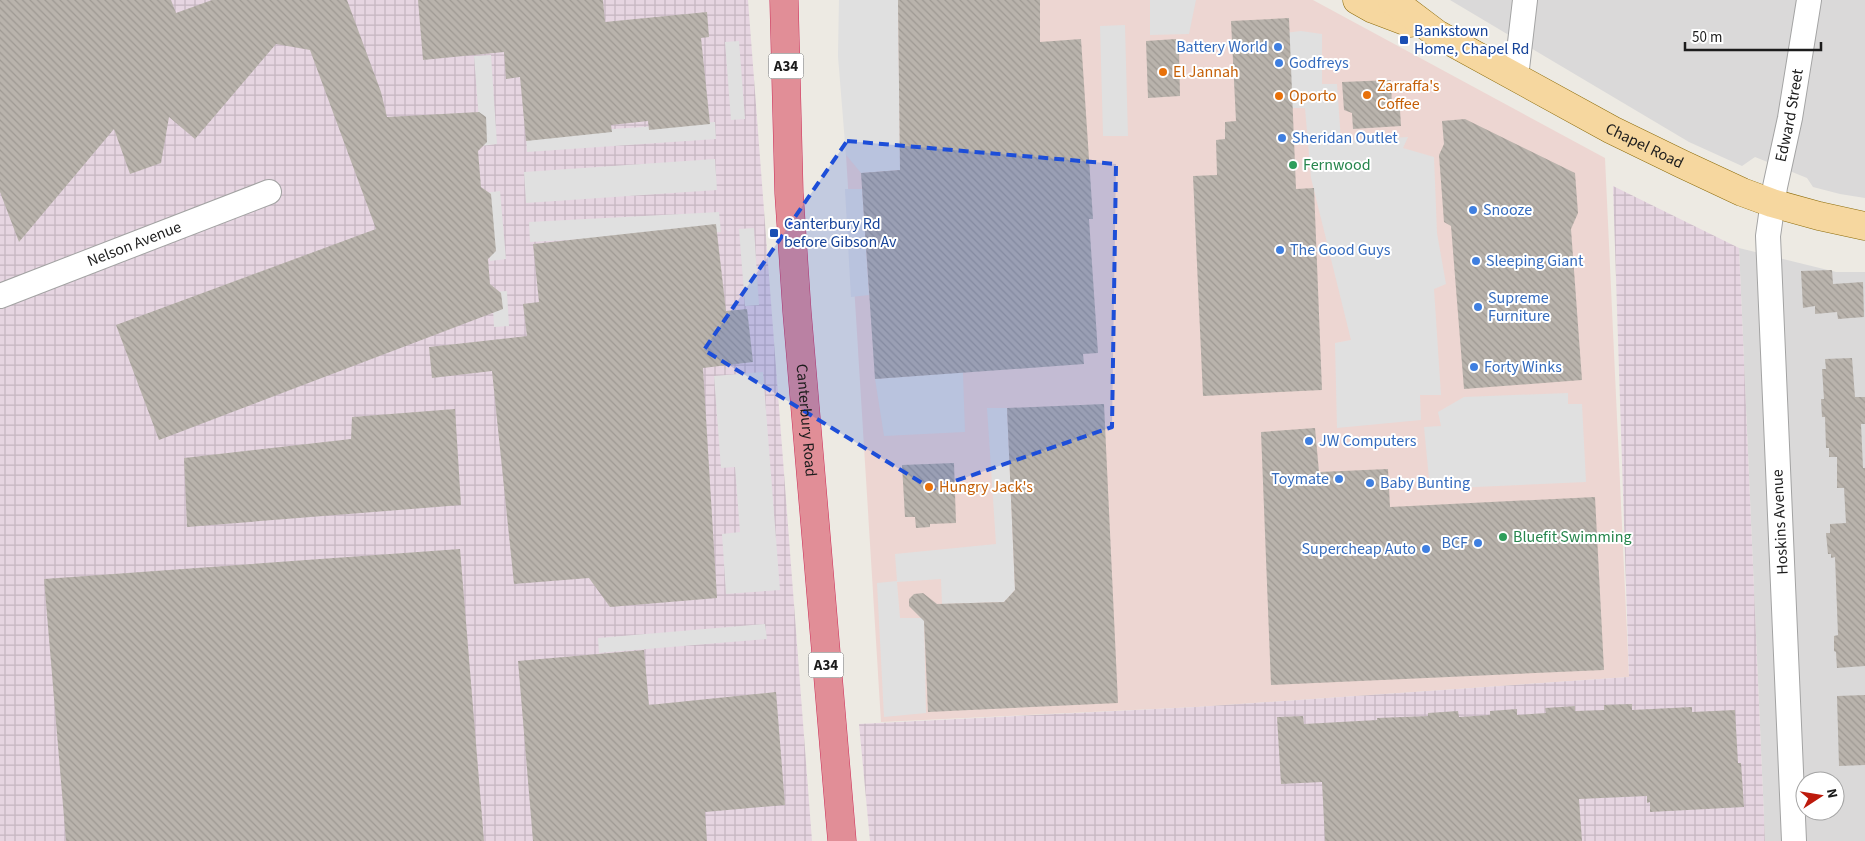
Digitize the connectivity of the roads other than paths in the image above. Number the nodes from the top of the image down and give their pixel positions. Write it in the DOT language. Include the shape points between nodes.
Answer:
graph roads {
  1 [pos="784,0"];
  2 [pos="1357,0"];
  3 [pos="1392,0"];
  4 [pos="1525,0"];
  5 [pos="1809,0"];
  6 [pos="1437,34"];
  7 [pos="1516,77"];
  8 [pos="269,192"];
  9 [pos="1772,203"];
  10 [pos="1865,226"];
  11 [pos="0,296"];
  12 [pos="842,841"];
  13 [pos="1794,841"];
  1 -- 12 [label="highway, Canterbury Road / A34" via="789,193 797,312"];
  2 -- 6 [label="main road, Chapel Road"];
  3 -- 6 [label="main road, Chapel Road"];
  4 -- 7 [label="street"];
  5 -- 9 [label="street, Edward Street"];
  6 -- 7 [label="main road, Chapel Road"];
  7 -- 9 [label="main road, Chapel Road" via="1612,130"];
  8 -- 11 [label="street, Nelson Avenue"];
  9 -- 10 [label="main road, Chapel Road"];
  9 -- 13 [label="street, Hoskins Avenue" via="1768,232 1769,283"];
}
